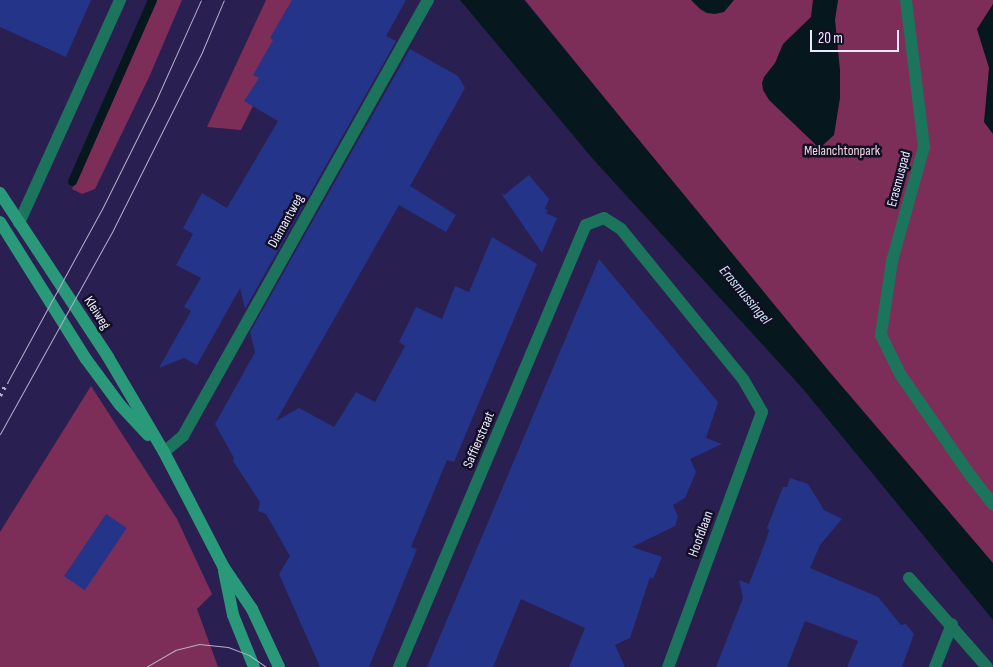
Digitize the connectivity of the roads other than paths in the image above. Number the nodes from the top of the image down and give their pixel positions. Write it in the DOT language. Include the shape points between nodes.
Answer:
graph roads {
  1 [pos="120,0"];
  2 [pos="428,0"];
  3 [pos="906,0"];
  4 [pos="0,193"];
  5 [pos="0,222"];
  6 [pos="19,223"];
  7 [pos="586,225"];
  8 [pos="164,452"];
  9 [pos="993,504"];
  10 [pos="222,566"];
  11 [pos="909,578"];
  12 [pos="952,624"];
  13 [pos="254,667"];
  14 [pos="279,667"];
  15 [pos="399,667"];
  16 [pos="668,667"];
  17 [pos="935,667"];
  18 [pos="987,667"];
  1 -- 6 [label="street"];
  2 -- 8 [label="street, Diamantweg" via="183,436"];
  3 -- 9 [label="street, Erasmuspad" via="924,147 892,261 881,335 900,374"];
  4 -- 6 [label="street, Kleiweg"];
  5 -- 8 [label="street, Kleiweg" via="86,359 120,406"];
  6 -- 8 [label="street, Kleiweg" via="108,356"];
  7 -- 15 [label="street, Saffierstraat"];
  7 -- 16 [label="street, Hoofdlaan" via="604,218 621,229 743,379 762,412"];
  8 -- 10 [label="street, Kleiweg"];
  10 -- 13 [label="street, Kleiweg" via="232,615"];
  10 -- 14 [label="street, Kleiweg" via="252,609"];
  11 -- 12 [label="street"];
  12 -- 17 [label="street"];
  12 -- 18 [label="street"];
}
